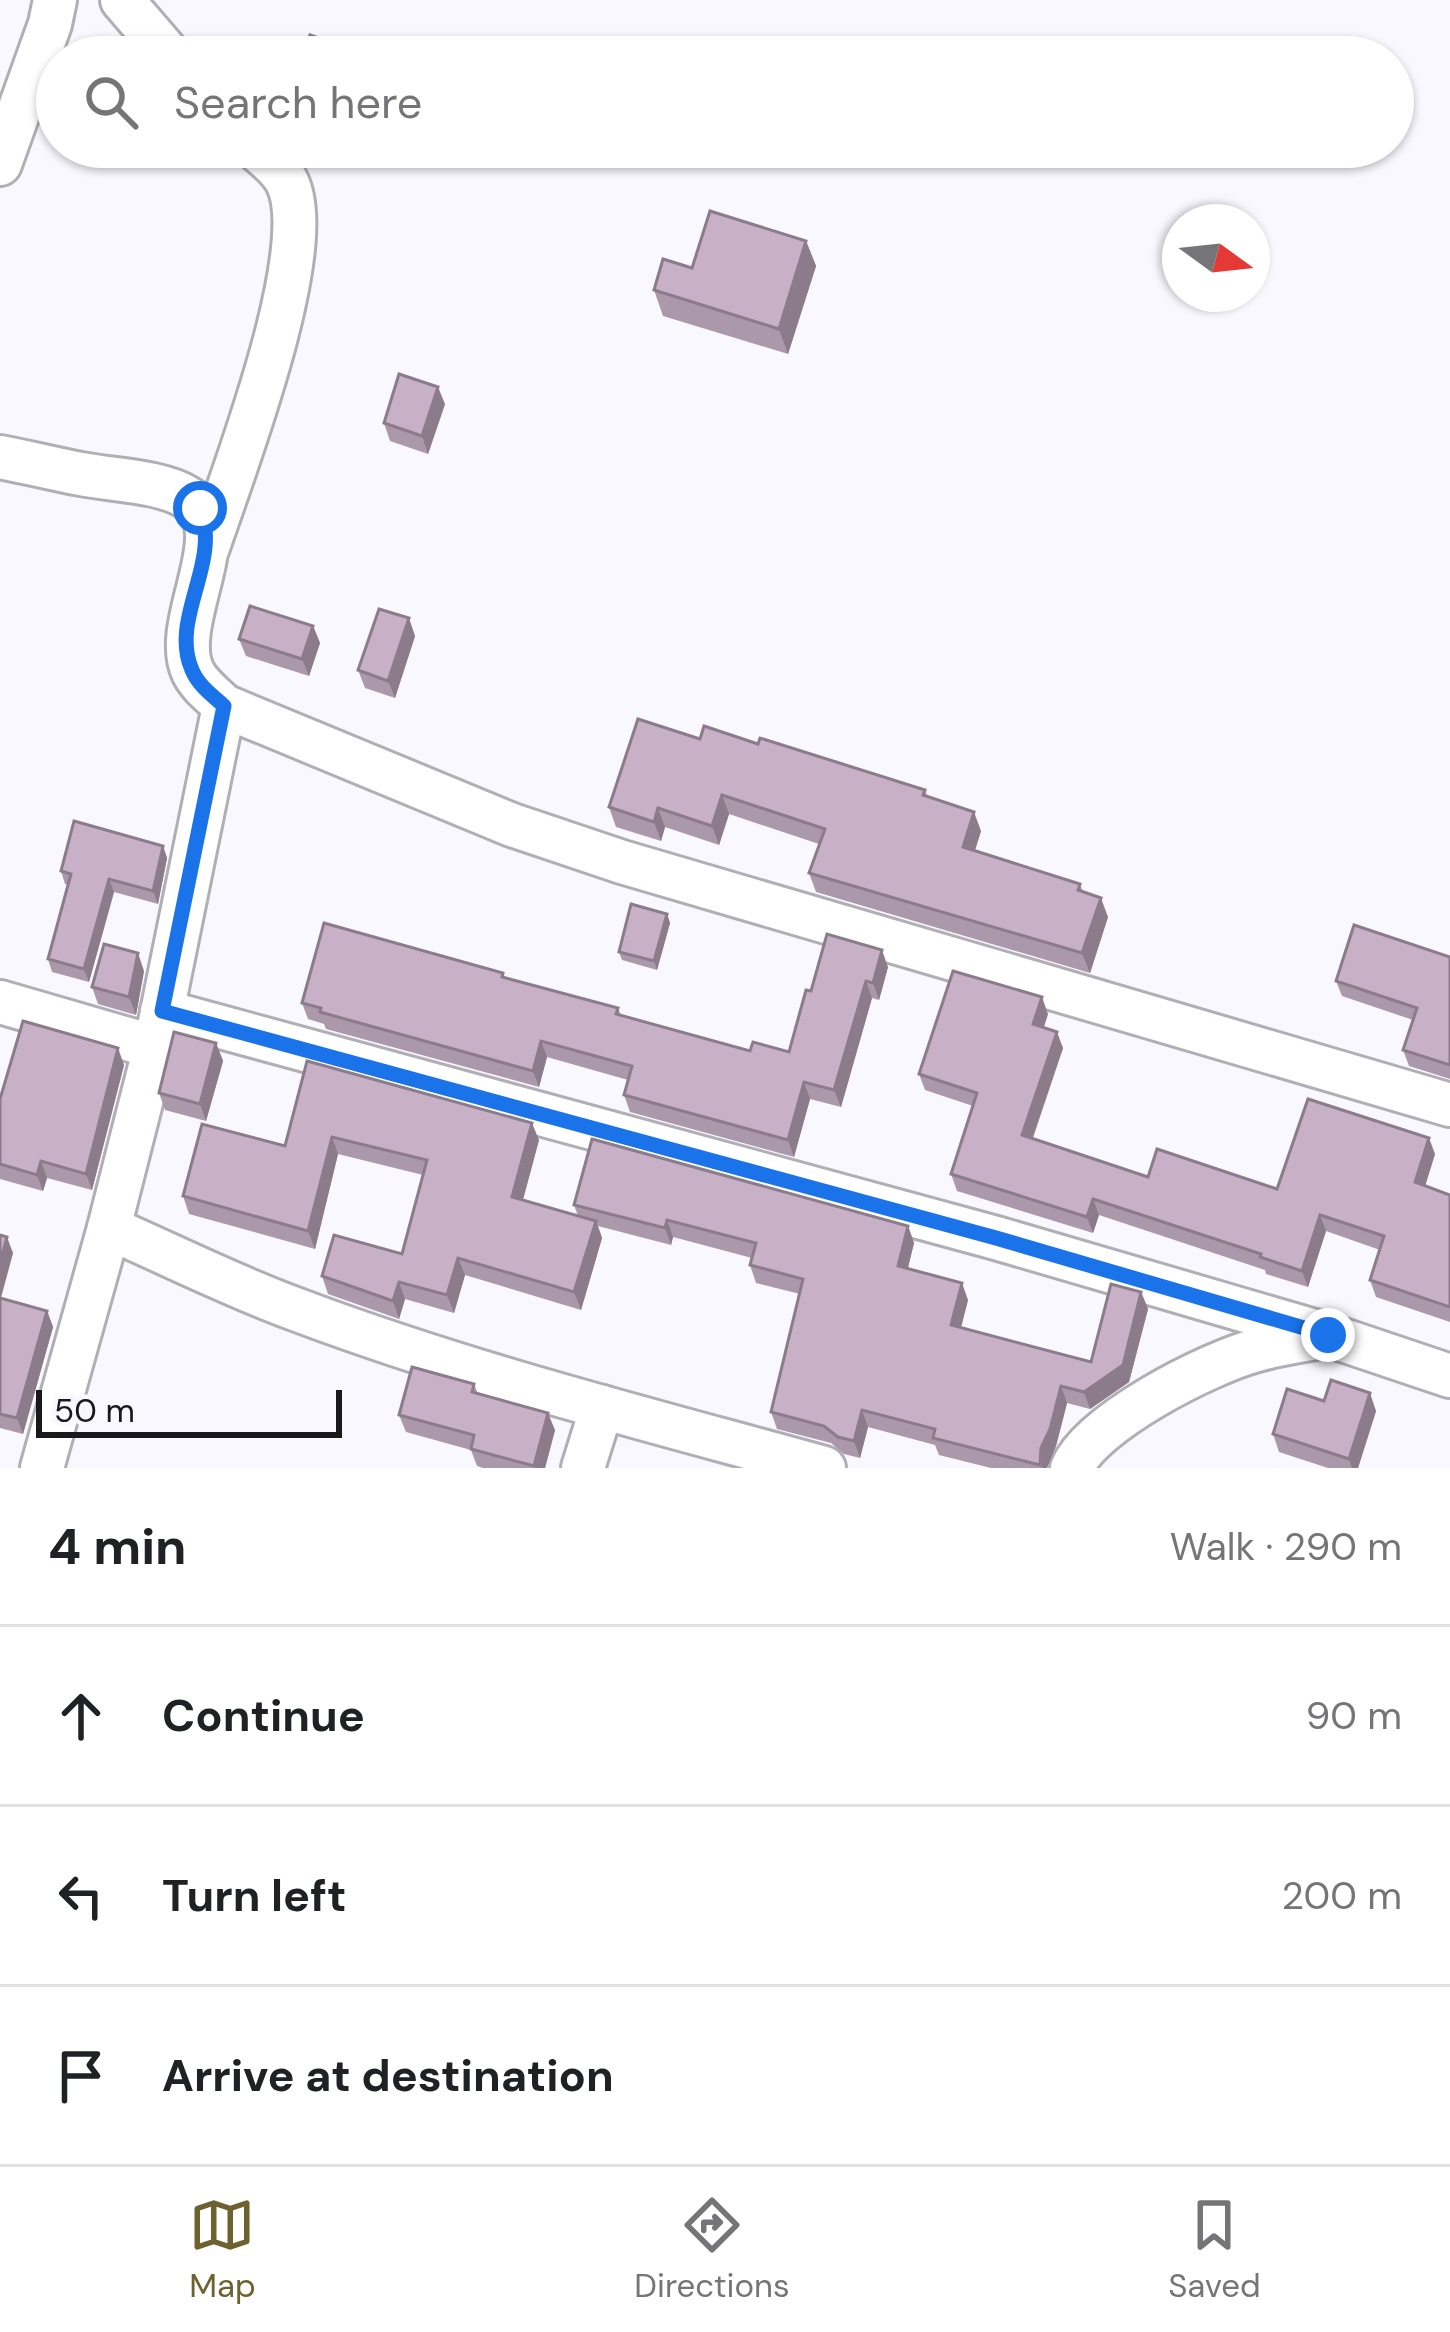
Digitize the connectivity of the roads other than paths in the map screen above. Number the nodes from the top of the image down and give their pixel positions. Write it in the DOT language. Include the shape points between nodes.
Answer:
graph roads {
  1 [pos="55,0"];
  2 [pos="122,0"];
  3 [pos="46,36"];
  4 [pos="153,36"];
  5 [pos="36,63"];
  6 [pos="0,164"];
  7 [pos="274,168"];
  8 [pos="0,457"];
  9 [pos="207,548"];
  10 [pos="224,706"];
  11 [pos="0,1002"];
  12 [pos="158,1029"];
  13 [pos="1450,1105"];
  14 [pos="109,1228"];
  15 [pos="1328,1335"];
  16 [pos="1450,1376"];
  17 [pos="602,1407"];
  18 [pos="42,1468"];
  19 [pos="583,1468"];
  20 [pos="824,1468"];
  21 [pos="1072,1468"];
  1 -- 3 [label="street"];
  2 -- 4 [label="street"];
  5 -- 6 [label="street"];
  7 -- 9 [label="street" via="293,200 291,272 266,375"];
  8 -- 9 [label="street" via="170,489 200,508"];
  9 -- 10 [label="street" via="187,648 191,669"];
  10 -- 12 [label="street"];
  10 -- 13 [label="street" via="622,862"];
  11 -- 12 [label="street"];
  12 -- 14 [label="street"];
  12 -- 15 [label="street" via="996,1238"];
  14 -- 17 [label="street" via="290,1308"];
  14 -- 18 [label="street"];
  15 -- 16 [label="street"];
  15 -- 21 [label="street" via="1256,1350 1166,1390 1093,1438"];
  17 -- 19 [label="street"];
  17 -- 20 [label="street"];
}
